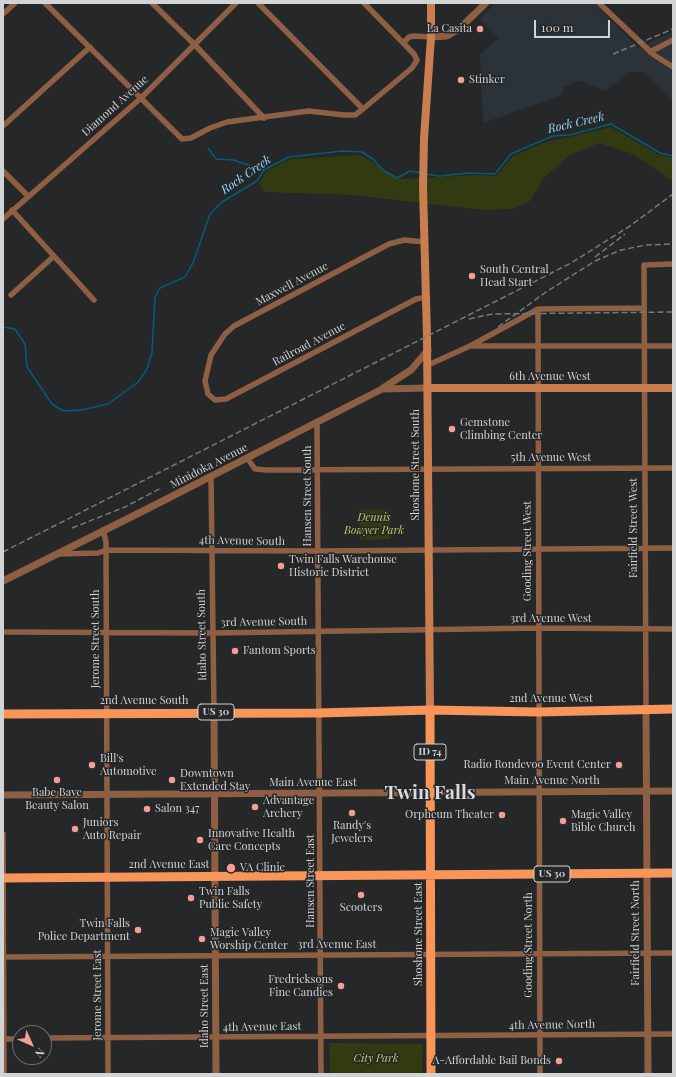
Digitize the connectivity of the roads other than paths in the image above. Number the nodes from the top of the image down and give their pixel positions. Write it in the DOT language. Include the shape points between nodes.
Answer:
graph roads {
  1 [pos="15,3"];
  2 [pos="45,3"];
  3 [pos="152,3"];
  4 [pos="236,3"];
  5 [pos="258,3"];
  6 [pos="364,3"];
  7 [pos="431,3"];
  8 [pos="486,3"];
  9 [pos="598,3"];
  10 [pos="608,3"];
  11 [pos="604,8"];
  12 [pos="3,14"];
  13 [pos="431,37"];
  14 [pos="673,40"];
  15 [pos="403,42"];
  16 [pos="194,44"];
  17 [pos="90,47"];
  18 [pos="650,52"];
  19 [pos="673,67"];
  20 [pos="141,98"];
  21 [pos="363,109"];
  22 [pos="264,118"];
  23 [pos="3,126"];
  24 [pos="3,171"];
  25 [pos="28,196"];
  26 [pos="12,210"];
  27 [pos="3,219"];
  28 [pos="425,240"];
  29 [pos="54,256"];
  30 [pos="673,264"];
  31 [pos="11,295"];
  32 [pos="427,297"];
  33 [pos="94,300"];
  34 [pos="644,308"];
  35 [pos="538,309"];
  36 [pos="470,346"];
  37 [pos="538,346"];
  38 [pos="644,346"];
  39 [pos="673,346"];
  40 [pos="428,350"];
  41 [pos="428,365"];
  42 [pos="206,387"];
  43 [pos="428,388"];
  44 [pos="538,388"];
  45 [pos="644,388"];
  46 [pos="673,388"];
  47 [pos="382,389"];
  48 [pos="317,423"];
  49 [pos="247,458"];
  50 [pos="538,468"];
  51 [pos="645,468"];
  52 [pos="673,468"];
  53 [pos="428,469"];
  54 [pos="318,470"];
  55 [pos="211,476"];
  56 [pos="103,530"];
  57 [pos="645,548"];
  58 [pos="673,548"];
  59 [pos="429,549"];
  60 [pos="538,549"];
  61 [pos="106,550"];
  62 [pos="212,550"];
  63 [pos="318,551"];
  64 [pos="56,554"];
  65 [pos="3,580"];
  66 [pos="538,628"];
  67 [pos="673,629"];
  68 [pos="429,630"];
  69 [pos="645,630"];
  70 [pos="319,631"];
  71 [pos="3,632"];
  72 [pos="106,633"];
  73 [pos="213,633"];
  74 [pos="646,709"];
  75 [pos="673,709"];
  76 [pos="430,710"];
  77 [pos="214,712"];
  78 [pos="538,712"];
  79 [pos="106,713"];
  80 [pos="319,713"];
  81 [pos="3,714"];
  82 [pos="646,791"];
  83 [pos="673,791"];
  84 [pos="538,792"];
  85 [pos="430,793"];
  86 [pos="215,794"];
  87 [pos="320,794"];
  88 [pos="3,795"];
  89 [pos="108,795"];
  90 [pos="3,834"];
  91 [pos="646,873"];
  92 [pos="673,873"];
  93 [pos="539,874"];
  94 [pos="430,875"];
  95 [pos="215,876"];
  96 [pos="321,876"];
  97 [pos="107,877"];
  98 [pos="3,878"];
  99 [pos="539,953"];
  100 [pos="647,953"];
  101 [pos="673,953"];
  102 [pos="431,954"];
  103 [pos="321,955"];
  104 [pos="108,956"];
  105 [pos="216,956"];
  106 [pos="3,957"];
  107 [pos="673,1034"];
  108 [pos="647,1035"];
  109 [pos="540,1036"];
  110 [pos="216,1037"];
  111 [pos="321,1037"];
  112 [pos="431,1037"];
  113 [pos="52,1038"];
  114 [pos="108,1038"];
  115 [pos="3,1039"];
  116 [pos="4,1074"];
  117 [pos="108,1074"];
  118 [pos="216,1074"];
  119 [pos="321,1074"];
  120 [pos="432,1074"];
  121 [pos="540,1074"];
  122 [pos="648,1074"];
  1 -- 12 [label="street"];
  2 -- 17 [label="street"];
  3 -- 16 [label="street"];
  4 -- 16 [label="street, Diamond Avenue"];
  5 -- 21 [label="street"];
  6 -- 15 [label="street"];
  7 -- 13 [label="main road, ID 74"];
  8 -- 13 [label="street" via="459,29 447,36"];
  9 -- 11 [label="street"];
  10 -- 11 [label="street"];
  11 -- 18 [label="street"];
  13 -- 15 [label="street" via="414,36"];
  13 -- 28 [label="main road, Shoshone Street South / ID 74" via="424,138"];
  14 -- 18 [label="street"];
  15 -- 21 [label="street" via="417,60 412,68"];
  16 -- 20 [label="street, Diamond Avenue"];
  16 -- 22 [label="street"];
  17 -- 20 [label="street"];
  17 -- 23 [label="street"];
  18 -- 19 [label="street"];
  20 -- 22 [label="street" via="182,139 191,138 227,122"];
  20 -- 25 [label="street, Diamond Avenue"];
  21 -- 22 [label="street" via="355,114 344,115 309,110"];
  24 -- 25 [label="street"];
  25 -- 26 [label="street, Diamond Avenue"];
  26 -- 27 [label="street, Diamond Avenue"];
  26 -- 29 [label="street"];
  28 -- 32 [label="main road, Shoshone Street South / ID 74"];
  28 -- 42 [label="street, Maxwell Avenue" via="404,240 389,244 234,326 225,334 211,355 206,374"];
  29 -- 31 [label="street"];
  29 -- 33 [label="street"];
  30 -- 34 [label="street, Fairfield Street West" via="644,265"];
  32 -- 40 [label="main road, Shoshone Street South / ID 74"];
  32 -- 42 [label="street, Railroad Avenue" via="409,303 226,400 215,400 208,394"];
  34 -- 35 [label="street"];
  34 -- 38 [label="street, Fairfield Street West"];
  35 -- 36 [label="street"];
  35 -- 37 [label="street, Gooding Street West"];
  36 -- 37 [label="street"];
  36 -- 41 [label="street"];
  37 -- 38 [label="street"];
  37 -- 44 [label="street, Gooding Street West"];
  38 -- 39 [label="street"];
  38 -- 45 [label="street, Fairfield Street West"];
  40 -- 41 [label="main road, Shoshone Street South / ID 74"];
  40 -- 47 [label="street" via="411,370"];
  41 -- 43 [label="main road, Shoshone Street South / ID 74"];
  43 -- 44 [label="main road, 6th Avenue West"];
  43 -- 47 [label="street, Minidoka Avenue"];
  43 -- 53 [label="main road, Shoshone Street South / ID 74"];
  44 -- 45 [label="main road, 6th Avenue West"];
  44 -- 50 [label="street, Gooding Street West"];
  45 -- 46 [label="main road, 6th Avenue West"];
  45 -- 51 [label="street, Fairfield Street West"];
  47 -- 48 [label="street, Minidoka Avenue"];
  48 -- 49 [label="street, Minidoka Avenue"];
  48 -- 54 [label="street, Hansen Street South"];
  49 -- 54 [label="street, 5th Avenue West" via="255,469"];
  49 -- 55 [label="street, Minidoka Avenue"];
  50 -- 51 [label="street, 5th Avenue West"];
  50 -- 53 [label="street, 5th Avenue West"];
  50 -- 60 [label="street, Gooding Street West"];
  51 -- 52 [label="street, 5th Avenue West"];
  51 -- 57 [label="street, Fairfield Street West"];
  53 -- 54 [label="street, 5th Avenue West"];
  53 -- 59 [label="main road, Shoshone Street South / ID 74"];
  54 -- 63 [label="street, Hansen Street South"];
  55 -- 56 [label="street, Minidoka Avenue"];
  55 -- 62 [label="street, Idaho Street South"];
  56 -- 61 [label="street, Jerome Street South"];
  56 -- 64 [label="street, Minidoka Avenue"];
  57 -- 58 [label="street, 4th Avenue South"];
  57 -- 60 [label="street, 4th Avenue South"];
  57 -- 69 [label="street, Fairfield Street West"];
  59 -- 60 [label="street, 4th Avenue South"];
  59 -- 63 [label="street, 4th Avenue South"];
  59 -- 68 [label="main road, Shoshone Street South / ID 74"];
  60 -- 66 [label="street, Gooding Street West"];
  61 -- 62 [label="street, 4th Avenue South"];
  61 -- 64 [label="street, 4th Avenue South" via="98,553"];
  61 -- 72 [label="street, Jerome Street South"];
  62 -- 63 [label="street, 4th Avenue South"];
  62 -- 73 [label="street, Idaho Street South"];
  63 -- 70 [label="street, Hansen Street South"];
  64 -- 65 [label="street, Minidoka Avenue"];
  66 -- 68 [label="street, 3rd Avenue West"];
  66 -- 69 [label="street, 3rd Avenue West"];
  66 -- 78 [label="street, Gooding Street West"];
  67 -- 69 [label="street, 3rd Avenue West"];
  68 -- 70 [label="street, 3rd Avenue South"];
  68 -- 76 [label="main road, Shoshone Street South / ID 74"];
  69 -- 74 [label="street, Fairfield Street West"];
  70 -- 73 [label="street, 3rd Avenue South"];
  70 -- 80 [label="street, Hansen Street South"];
  71 -- 72 [label="street, 3rd Avenue South"];
  72 -- 73 [label="street, 3rd Avenue South"];
  72 -- 79 [label="street, Jerome Street South"];
  73 -- 77 [label="street, Idaho Street South"];
  74 -- 75 [label="main road, 2nd Avenue West / US 30"];
  74 -- 78 [label="main road, 2nd Avenue West / US 30"];
  74 -- 82 [label="street, Fairfield Street West"];
  76 -- 78 [label="main road, 2nd Avenue West / US 30"];
  76 -- 80 [label="main road, 2nd Avenue South / US 30"];
  76 -- 85 [label="main road, Shoshone Street South / ID 74"];
  77 -- 79 [label="main road, 2nd Avenue South / US 30"];
  77 -- 80 [label="main road, 2nd Avenue South / US 30"];
  77 -- 86 [label="street, Idaho Street South"];
  78 -- 84 [label="street, Gooding Street West"];
  79 -- 81 [label="main road, 2nd Avenue South / US 30"];
  79 -- 89 [label="street, Jerome Street South"];
  80 -- 87 [label="street, Hansen Street East"];
  82 -- 83 [label="street, Main Avenue North"];
  82 -- 84 [label="street, Main Avenue North"];
  82 -- 91 [label="street, Fairfield Street North"];
  84 -- 85 [label="street, Main Avenue North"];
  84 -- 93 [label="street, Gooding Street North"];
  85 -- 87 [label="street, Main Avenue East"];
  85 -- 94 [label="main road, Shoshone Street East / ID 74"];
  86 -- 87 [label="street, Main Avenue East"];
  86 -- 89 [label="street, Main Avenue East"];
  86 -- 95 [label="street, Idaho Street East"];
  87 -- 96 [label="street, Hansen Street East"];
  88 -- 89 [label="street, Main Avenue East"];
  89 -- 97 [label="street, Jerome Street East"];
  90 -- 98 [label="street"];
  91 -- 92 [label="main road, US 30"];
  91 -- 93 [label="main road, US 30"];
  91 -- 100 [label="street, Fairfield Street North"];
  93 -- 94 [label="main road, US 30"];
  93 -- 99 [label="street, Gooding Street North"];
  94 -- 96 [label="main road, 2nd Avenue East / US 30"];
  94 -- 102 [label="main road, Shoshone Street East"];
  95 -- 96 [label="main road, 2nd Avenue East / US 30"];
  95 -- 97 [label="main road, 2nd Avenue East / US 30"];
  95 -- 105 [label="street, Idaho Street East"];
  96 -- 103 [label="street, Hansen Street East"];
  97 -- 98 [label="main road, 2nd Avenue East / US 30"];
  97 -- 104 [label="street, Jerome Street East"];
  98 -- 106 [label="street"];
  99 -- 100 [label="street, 3rd Avenue East"];
  99 -- 102 [label="street, 3rd Avenue East"];
  99 -- 109 [label="street, Gooding Street North"];
  100 -- 101 [label="street, 3rd Avenue East"];
  100 -- 108 [label="street, Fairfield Street North"];
  102 -- 103 [label="street, 3rd Avenue East"];
  102 -- 112 [label="main road, Shoshone Street East"];
  103 -- 105 [label="street, 3rd Avenue East"];
  103 -- 111 [label="street, Hansen Street East"];
  104 -- 105 [label="street, 3rd Avenue East"];
  104 -- 106 [label="street, 3rd Avenue East"];
  104 -- 114 [label="street, Jerome Street East"];
  105 -- 110 [label="street, Idaho Street East"];
  106 -- 115 [label="street"];
  107 -- 108 [label="street, 4th Avenue North"];
  108 -- 109 [label="street, 4th Avenue North"];
  108 -- 122 [label="street, Fairfield Street North"];
  109 -- 112 [label="street, 4th Avenue North"];
  109 -- 121 [label="street, Gooding Street North"];
  110 -- 111 [label="street, 4th Avenue East"];
  110 -- 114 [label="street, 4th Avenue East"];
  110 -- 118 [label="street, Idaho Street East"];
  111 -- 112 [label="street, 4th Avenue East"];
  111 -- 119 [label="street, Hansen Street East"];
  112 -- 120 [label="main road, Shoshone Street East"];
  113 -- 114 [label="street, 4th Avenue East"];
  114 -- 117 [label="street, Jerome Street East"];
  115 -- 116 [label="street"];
}
